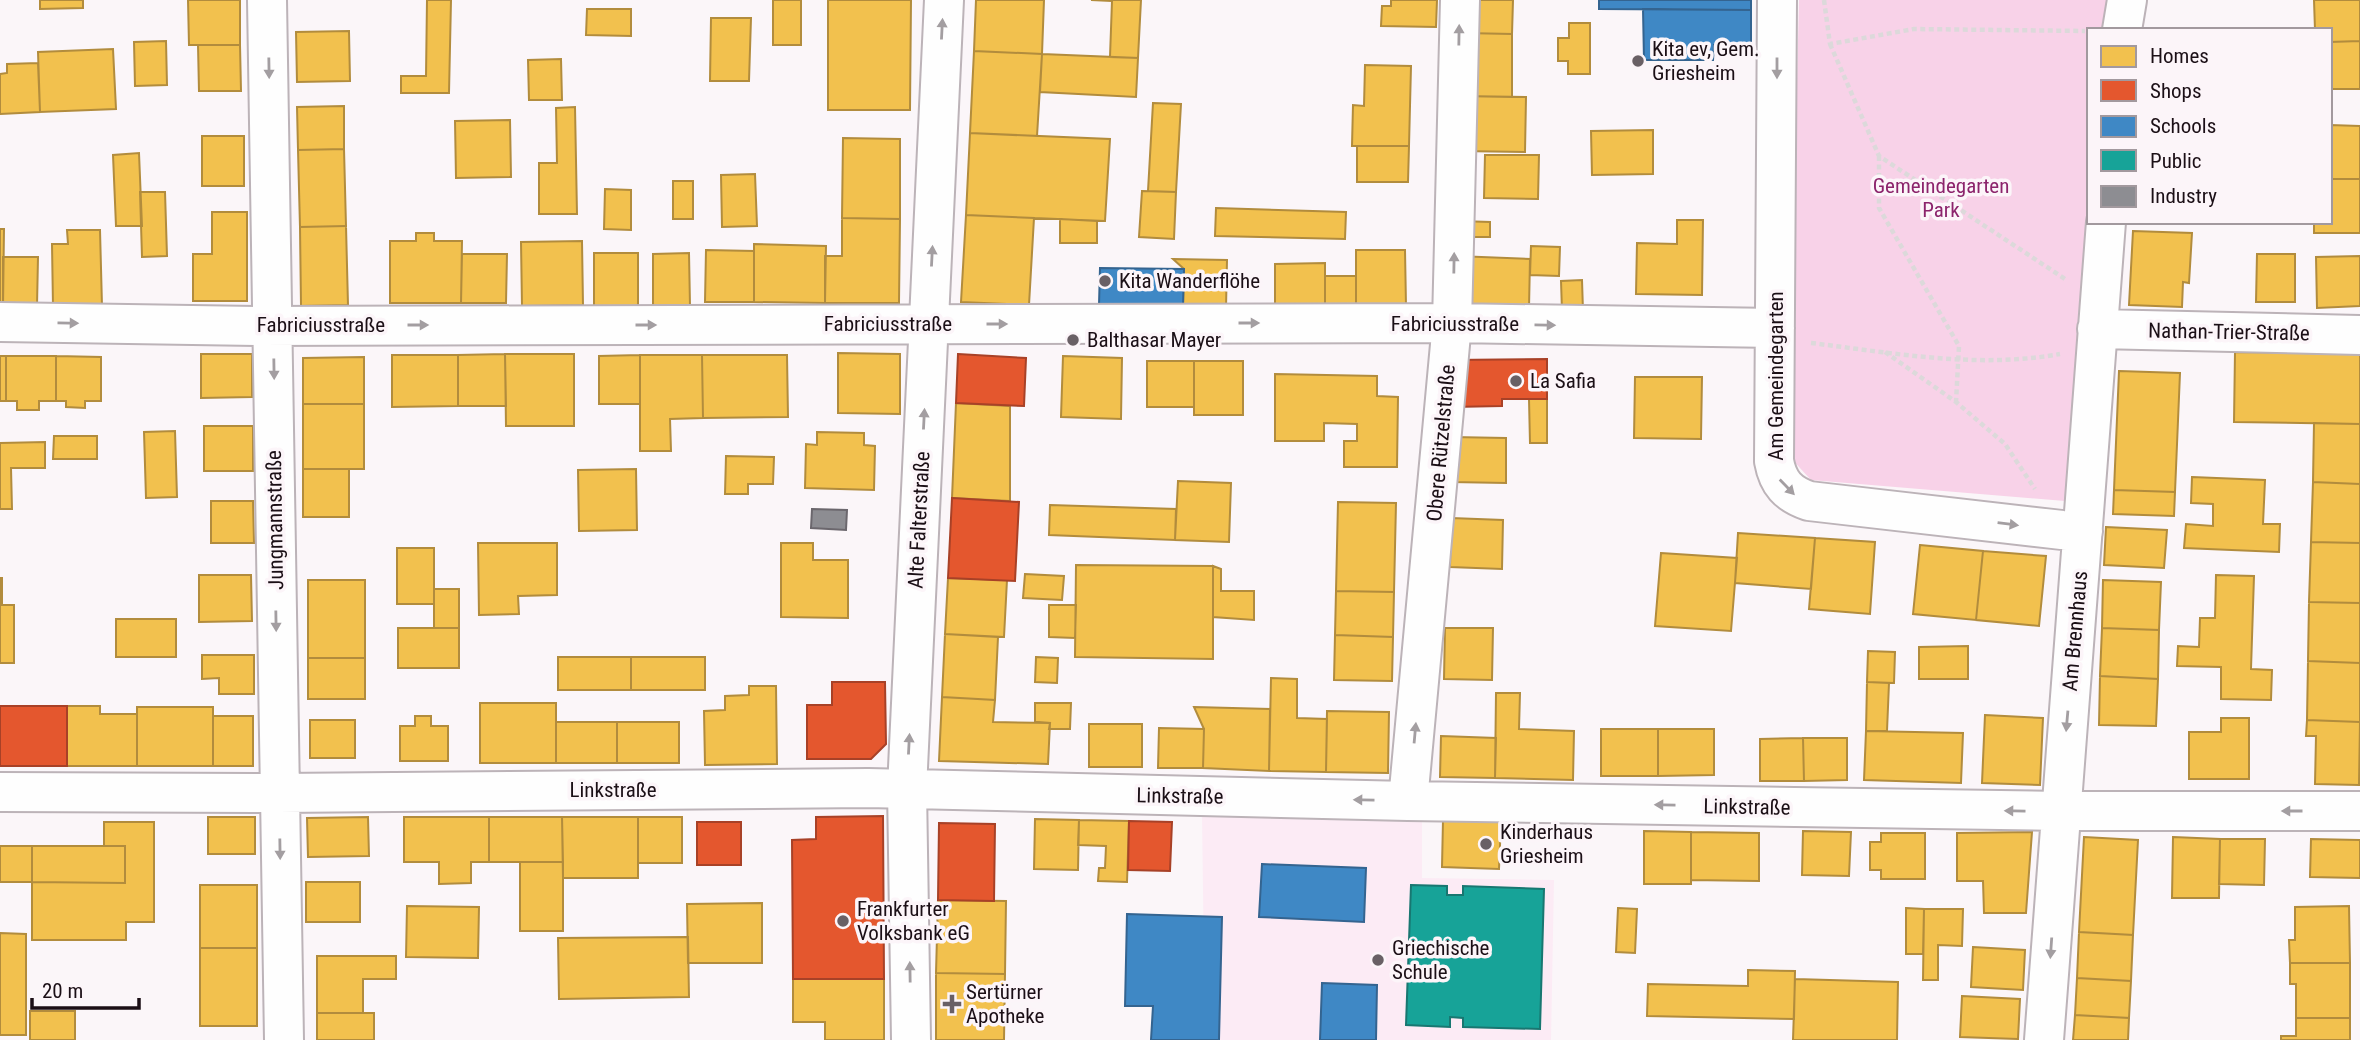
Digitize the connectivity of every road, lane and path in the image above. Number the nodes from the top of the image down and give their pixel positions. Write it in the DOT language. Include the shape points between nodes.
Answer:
graph roads {
  1 [pos="267,0"];
  2 [pos="944,0"];
  3 [pos="1460,0"];
  4 [pos="1777,0"];
  5 [pos="1824,0"];
  6 [pos="2127,0"];
  7 [pos="2122,28"];
  8 [pos="2087,31"];
  9 [pos="1830,44"];
  10 [pos="1879,156"];
  11 [pos="2106,224"];
  12 [pos="0,322"];
  13 [pos="1452,323"];
  14 [pos="929,324"];
  15 [pos="273,325"];
  16 [pos="2097,326"];
  17 [pos="1775,328"];
  18 [pos="2360,335"];
  19 [pos="1885,352"];
  20 [pos="1960,361"];
  21 [pos="1956,402"];
  22 [pos="2072,531"];
  23 [pos="907,789"];
  24 [pos="0,792"];
  25 [pos="279,793"];
  26 [pos="1408,801"];
  27 [pos="2060,811"];
  28 [pos="2360,811"];
  29 [pos="284,1040"];
  30 [pos="911,1040"];
  31 [pos="2045,1040"];
  1 -- 15 [label="street, Jungmannstraße, one-way"];
  14 -- 2 [label="street, Alte Falterstraße, one-way"];
  13 -- 3 [label="street, Obere Rützelstraße, one-way"];
  4 -- 17 [label="street, Am Gemeindegarten, one-way"];
  5 -- 9 [label="path"];
  6 -- 7 [label="street"];
  8 -- 9 [label="path" via="1914,29"];
  9 -- 10 [label="path"];
  10 -- 16 [label="path"];
  10 -- 20 [label="path" via="1879,208 1959,346"];
  11 -- 16 [label="street, Am Brennhaus"];
  12 -- 15 [label="street, Fabriciusstraße, one-way"];
  14 -- 13 [label="street, Fabriciusstraße, one-way"];
  13 -- 17 [label="street, Fabriciusstraße, one-way"];
  26 -- 13 [label="street, Obere Rützelstraße, one-way"];
  15 -- 14 [label="street, Fabriciusstraße, one-way"];
  23 -- 14 [label="street, Alte Falterstraße, one-way"];
  15 -- 25 [label="street, Jungmannstraße, one-way"];
  16 -- 18 [label="street, Nathan-Trier-Straße"];
  16 -- 20 [label="path" via="2037,358"];
  16 -- 22 [label="street, Am Brennhaus"];
  17 -- 19 [label="path" via="1803,342"];
  17 -- 22 [label="street, Am Gemeindegarten, one-way" via="1774,461 1776,475 1795,496"];
  19 -- 20 [label="path"];
  19 -- 21 [label="path"];
  20 -- 21 [label="path"];
  21 -- 22 [label="path" via="2005,444"];
  22 -- 27 [label="street, Am Brennhaus, one-way"];
  23 -- 25 [label="street, Linkstraße"];
  26 -- 23 [label="street, Linkstraße, one-way"];
  30 -- 23 [label="street, Alte Falterstraße, one-way"];
  24 -- 25 [label="street, Linkstraße"];
  25 -- 29 [label="street, Jungmannstraße, one-way"];
  27 -- 26 [label="street, Linkstraße, one-way"];
  28 -- 27 [label="street, Linkstraße, one-way"];
  27 -- 31 [label="street, Am Brennhaus, one-way"];
}
